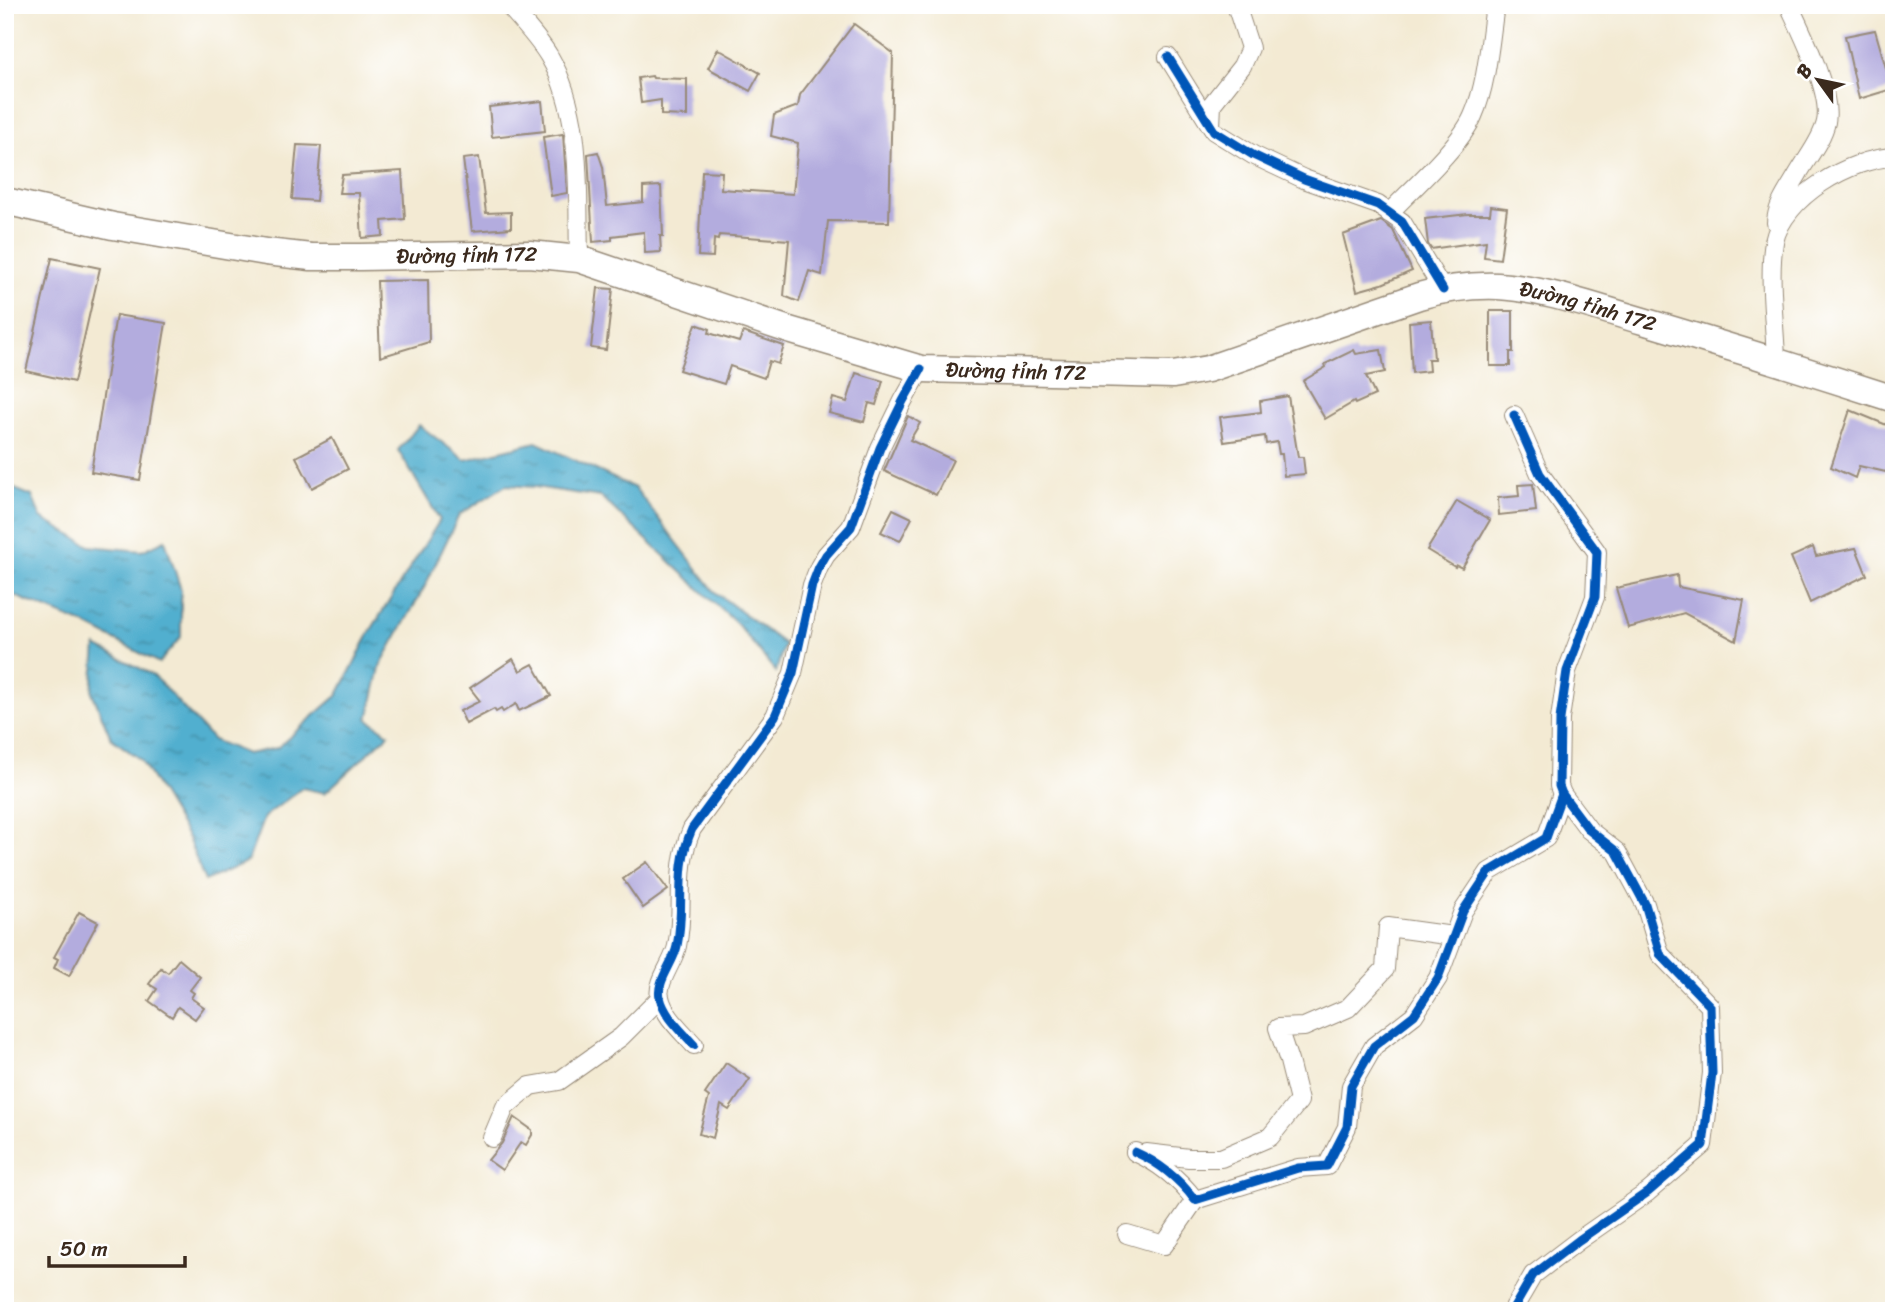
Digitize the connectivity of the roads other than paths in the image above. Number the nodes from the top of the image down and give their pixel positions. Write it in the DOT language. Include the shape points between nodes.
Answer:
graph roads {
  1 [pos="508,5"];
  2 [pos="1236,5"];
  3 [pos="1495,5"];
  4 [pos="1789,5"];
  5 [pos="1168,57"];
  6 [pos="1211,126"];
  7 [pos="1894,157"];
  8 [pos="5,201"];
  9 [pos="1389,213"];
  10 [pos="1774,240"];
  11 [pos="579,258"];
  12 [pos="1443,290"];
  13 [pos="1776,360"];
  14 [pos="921,369"];
  15 [pos="1894,399"];
  16 [pos="1514,415"];
  17 [pos="1562,794"];
  18 [pos="1454,936"];
  19 [pos="660,998"];
  20 [pos="694,1045"];
  21 [pos="492,1138"];
  22 [pos="1195,1200"];
  23 [pos="1127,1234"];
  24 [pos="1512,1311"];
  1 -- 11 [label="street" via="548,55 566,98 576,146"];
  2 -- 6 [label="street" via="1250,48 1212,104"];
  3 -- 9 [label="street" via="1473,118"];
  4 -- 10 [label="street" via="1827,102 1826,122 1776,216"];
  5 -- 6 [label="street"];
  6 -- 9 [label="street" via="1253,155"];
  7 -- 10 [label="street" via="1859,162 1821,183 1786,217"];
  8 -- 11 [label="main road, Đường tỉnh 172" via="266,253"];
  9 -- 12 [label="street" via="1402,222"];
  10 -- 13 [label="street"];
  11 -- 14 [label="main road, Đường tỉnh 172" via="789,330"];
  12 -- 13 [label="main road, Đường tỉnh 172" via="1498,286 1527,290"];
  12 -- 14 [label="main road, Đường tỉnh 172" via="1208,369 1173,375"];
  13 -- 15 [label="main road, Đường tỉnh 172"];
  14 -- 19 [label="street" via="880,448 851,527 819,567 793,673 775,716 692,828 681,858 678,944 659,989"];
  16 -- 17 [label="street" via="1540,474 1597,552 1595,597 1567,671 1560,719"];
  17 -- 18 [label="street" via="1546,838 1489,872 1462,911"];
  17 -- 24 [label="street" via="1589,830 1617,852 1645,904 1660,954 1710,1006 1712,1073 1703,1144 1648,1192 1533,1275"];
  18 -- 22 [label="street" via="1438,978 1414,1015 1374,1046 1351,1086 1347,1127 1328,1166 1298,1168"];
  18 -- 22 [label="street" via="1388,927 1385,969 1348,1008 1304,1027 1278,1028 1299,1101 1270,1137 1222,1158 1135,1152 1180,1180"];
  19 -- 20 [label="street" via="667,1014"];
  19 -- 21 [label="street" via="621,1037 570,1073 530,1086 513,1100 505,1107"];
  22 -- 23 [label="street" via="1164,1245"];
}
